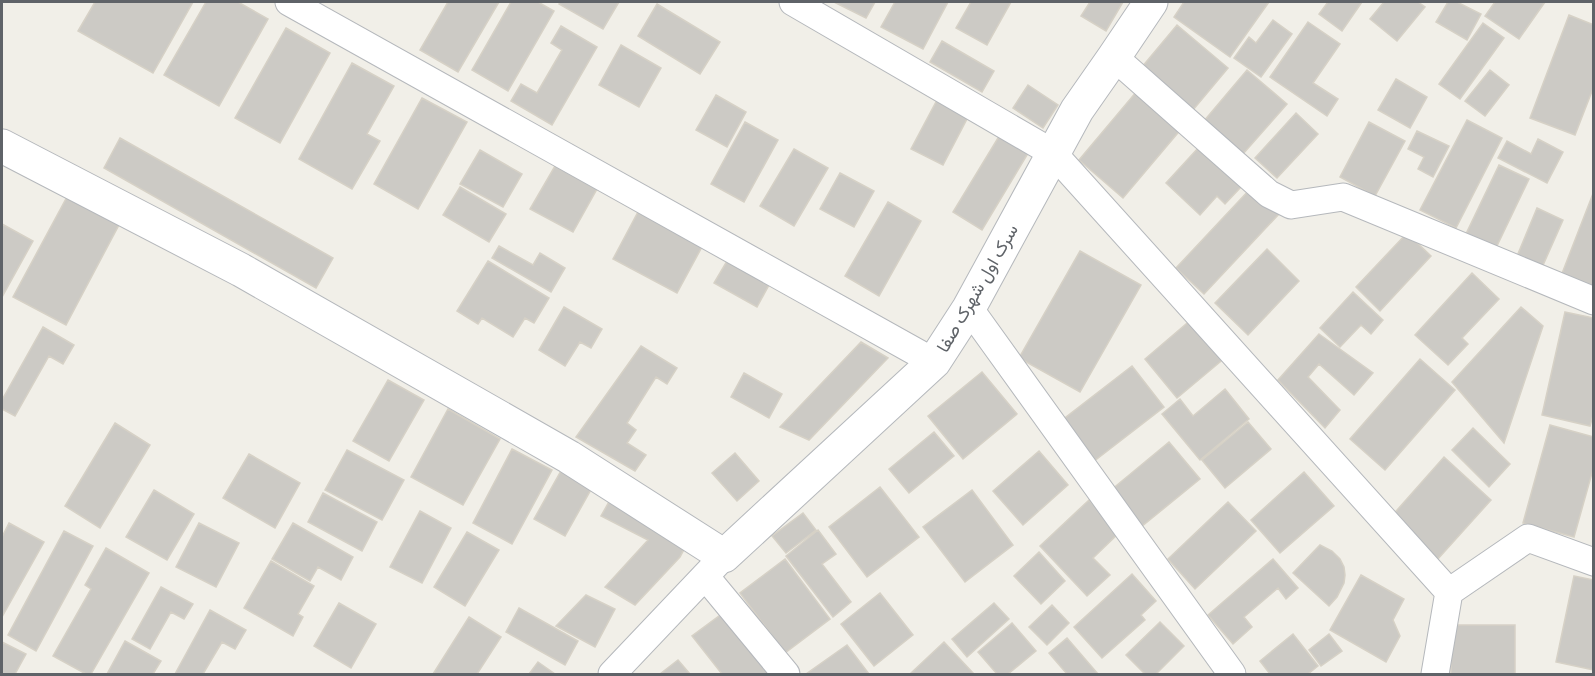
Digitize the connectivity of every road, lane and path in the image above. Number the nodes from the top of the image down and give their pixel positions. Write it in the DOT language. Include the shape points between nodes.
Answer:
graph roads {
  1 [pos="289,2"];
  2 [pos="794,2"];
  3 [pos="1151,2"];
  4 [pos="1114,57"];
  5 [pos="2,146"];
  6 [pos="1053,153"];
  7 [pos="1593,301"];
  8 [pos="969,308"];
  9 [pos="934,362"];
  10 [pos="1593,562"];
  11 [pos="715,566"];
  12 [pos="1449,592"];
  13 [pos="612,675"];
  14 [pos="786,675"];
  15 [pos="1232,675"];
  16 [pos="1435,675"];
  1 -- 9 [label="street"];
  2 -- 6 [label="street"];
  3 -- 4 [label="street, سرک اول شهرک صفا"];
  4 -- 6 [label="street, سرک اول شهرک صفا"];
  4 -- 7 [label="street" via="1269,194 1291,205 1343,197"];
  5 -- 11 [label="street" via="241,270 569,458"];
  6 -- 8 [label="street, سرک اول شهرک صفا"];
  6 -- 12 [label="street"];
  8 -- 9 [label="street, سرک اول شهرک صفا"];
  8 -- 15 [label="street"];
  9 -- 11 [label="street, سرک اول شهرک صفا"];
  10 -- 12 [label="street" via="1528,538"];
  11 -- 13 [label="street"];
  11 -- 14 [label="street"];
  12 -- 16 [label="street"];
}
